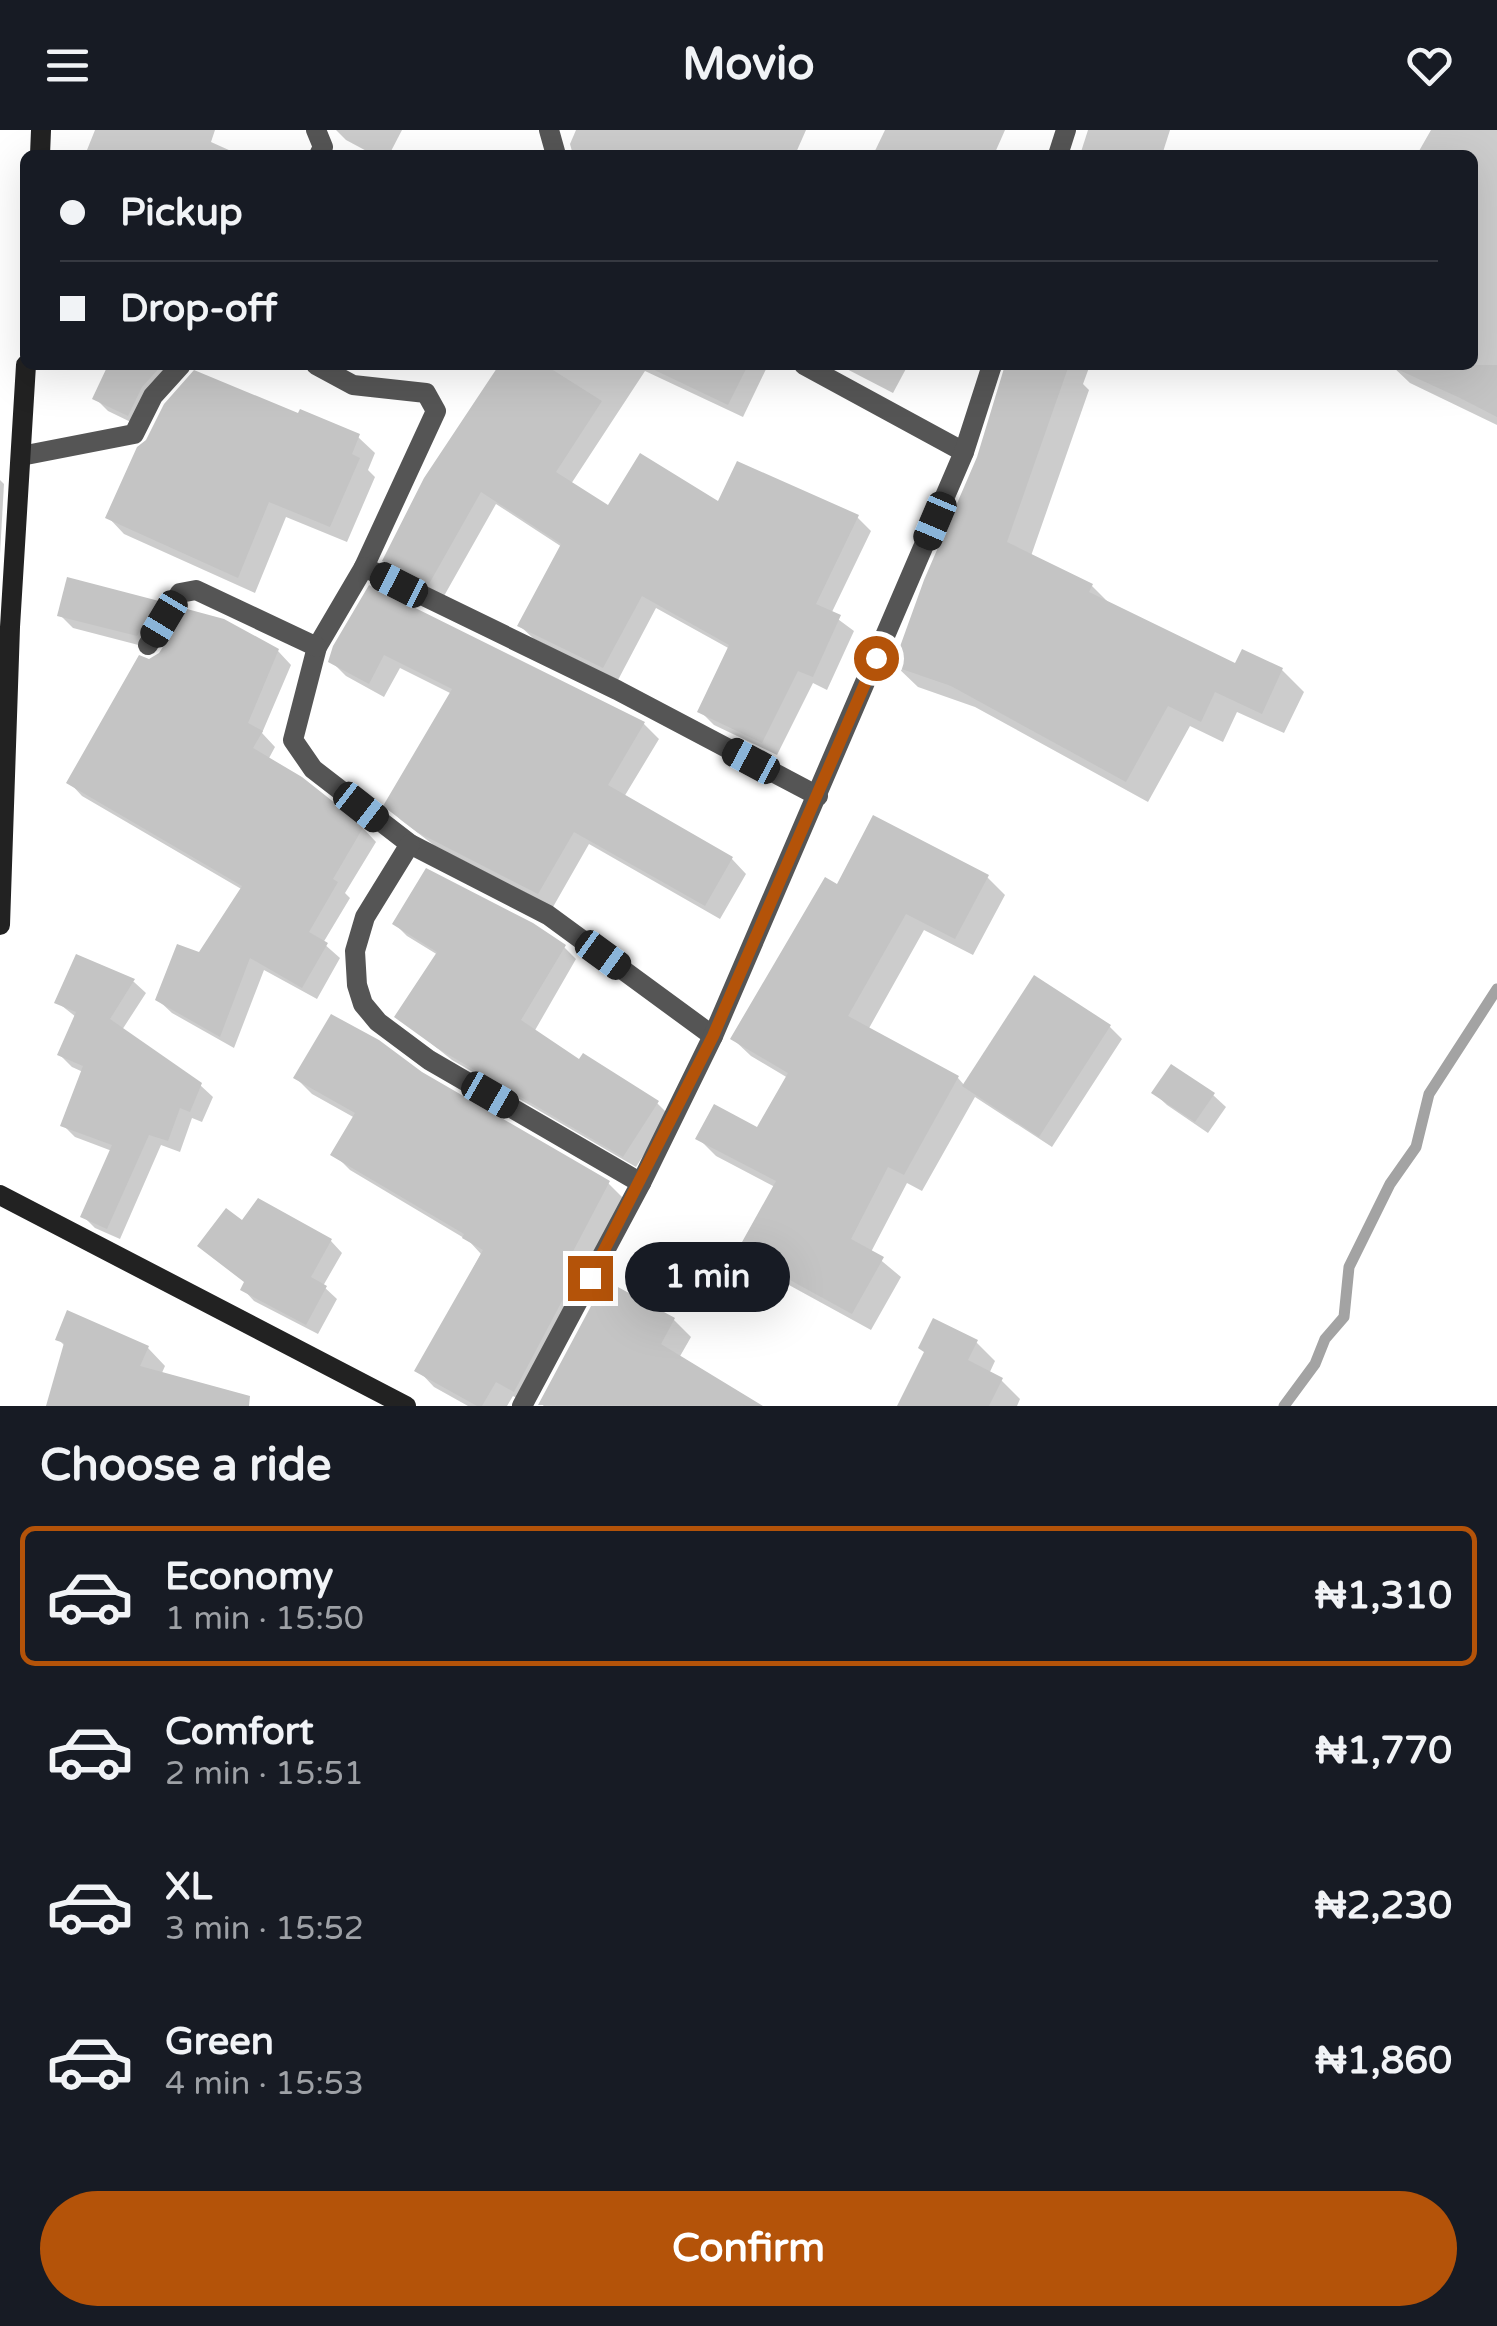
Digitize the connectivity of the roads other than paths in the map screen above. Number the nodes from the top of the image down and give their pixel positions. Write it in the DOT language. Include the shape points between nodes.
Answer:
graph roads {
  1 [pos="26,370"];
  2 [pos="176,370"];
  3 [pos="325,370"];
  4 [pos="813,370"];
  5 [pos="990,370"];
  6 [pos="964,452"];
  7 [pos="20,456"];
  8 [pos="364,567"];
  9 [pos="5,631"];
  10 [pos="148,645"];
  11 [pos="316,647"];
  12 [pos="818,796"];
  13 [pos="410,844"];
  14 [pos="0,925"];
  15 [pos="713,1036"];
  16 [pos="641,1183"];
  17 [pos="0,1196"];
  18 [pos="406,1406"];
  19 [pos="522,1406"];
  1 -- 7 [label="main road"];
  2 -- 7 [label="street" via="152,396 134,434"];
  3 -- 8 [label="street" via="352,385 426,393 436,411"];
  4 -- 6 [label="street"];
  5 -- 6 [label="street"];
  6 -- 12 [label="street"];
  7 -- 9 [label="main road"];
  8 -- 11 [label="street"];
  8 -- 12 [label="street"];
  9 -- 14 [label="main road"];
  10 -- 11 [label="street" via="188,589"];
  11 -- 13 [label="street" via="293,740 313,770"];
  12 -- 15 [label="street"];
  13 -- 15 [label="street" via="548,915"];
  13 -- 16 [label="street" via="365,917 355,951 364,1004 429,1060"];
  15 -- 16 [label="street"];
  16 -- 19 [label="street"];
  17 -- 18 [label="main road"];
}
